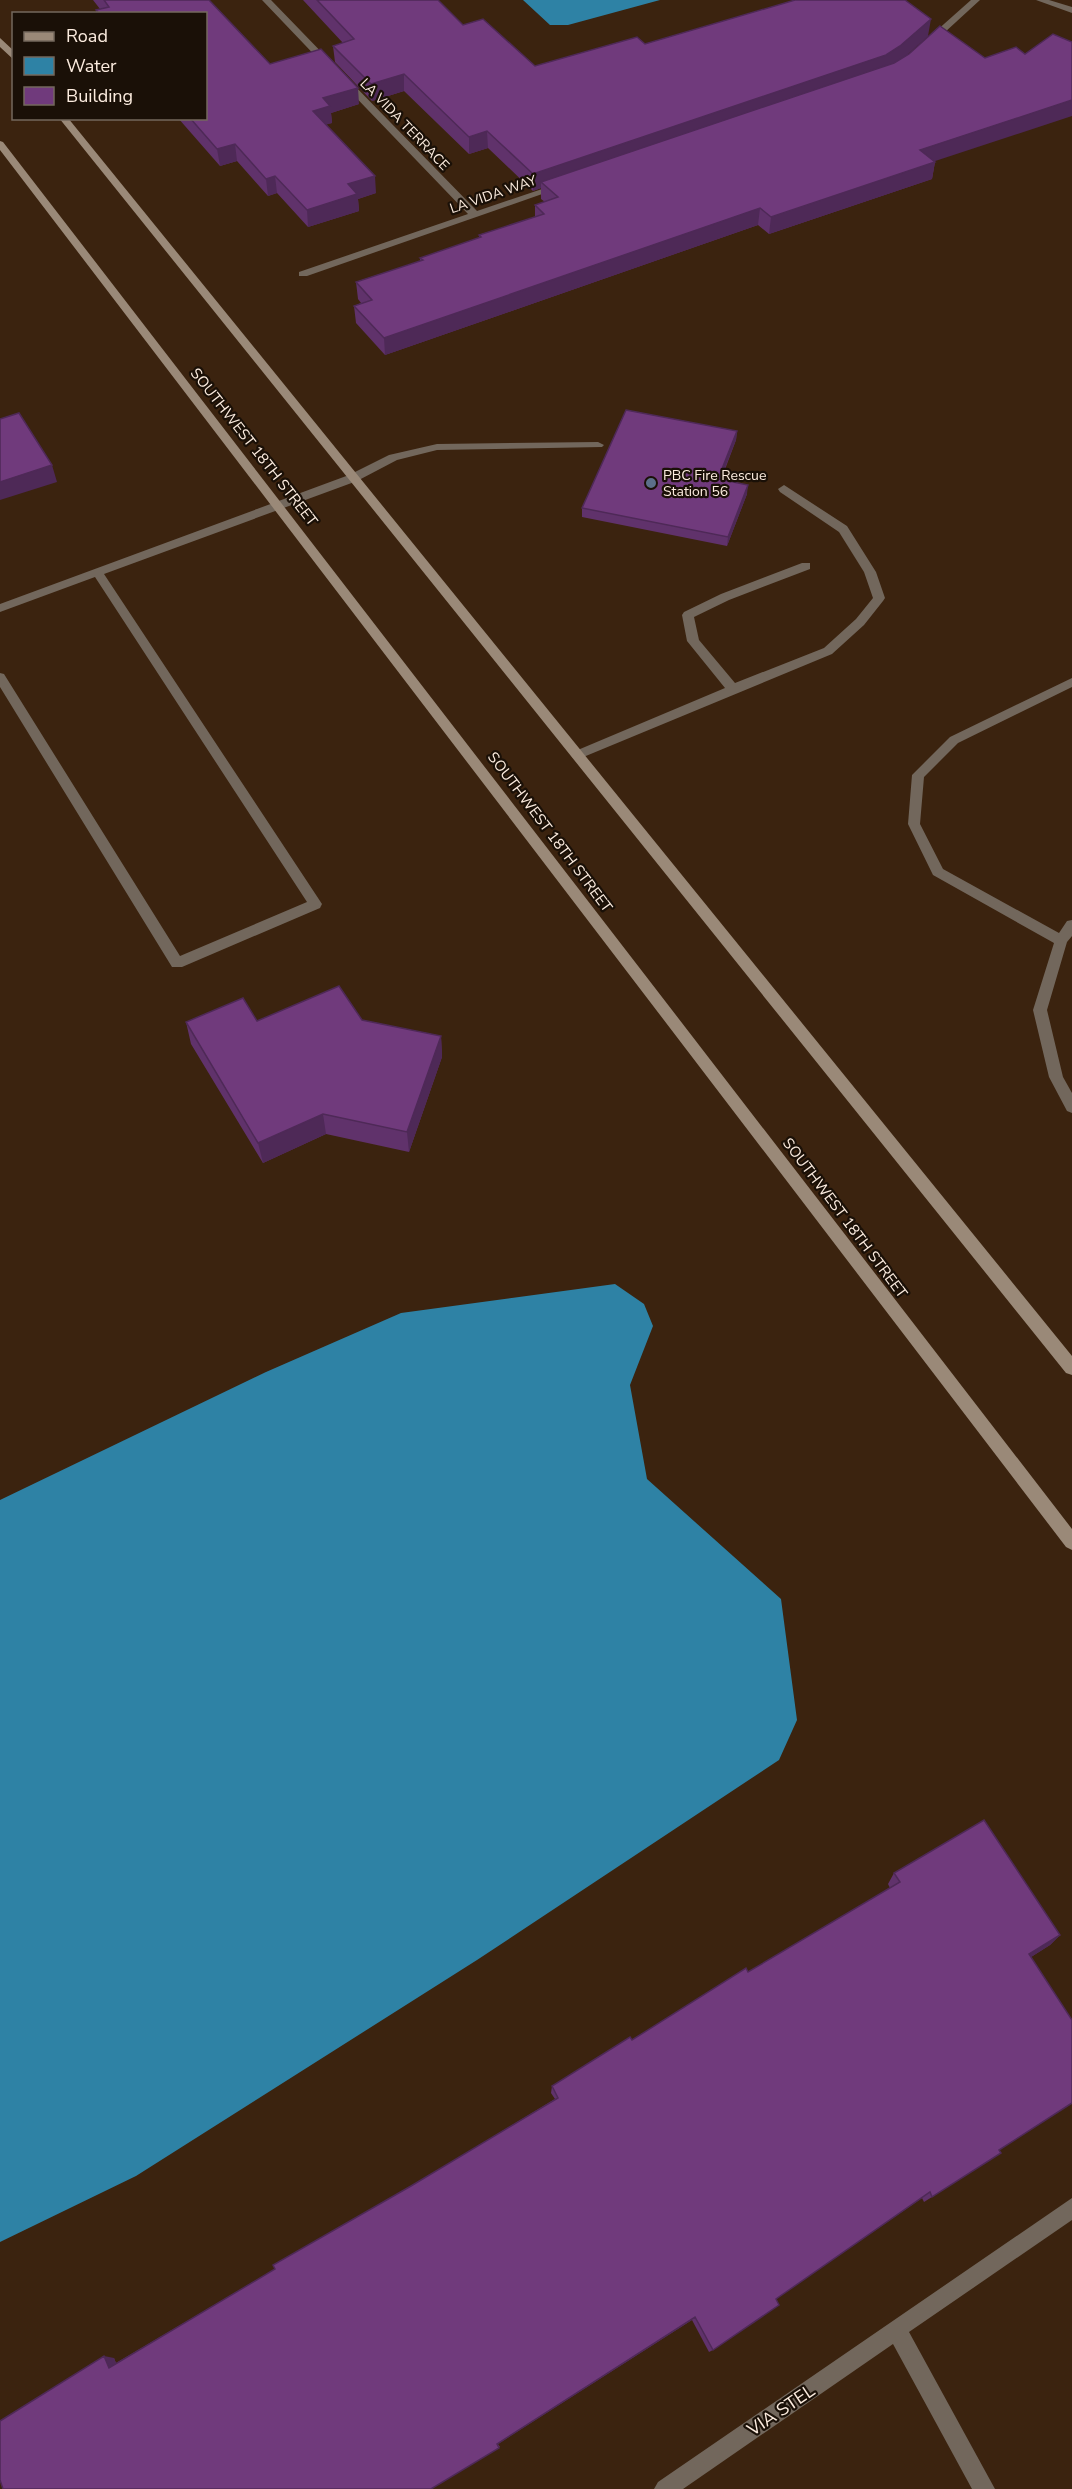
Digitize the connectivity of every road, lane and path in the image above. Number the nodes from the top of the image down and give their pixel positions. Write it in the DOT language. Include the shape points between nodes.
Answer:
graph roads {
  1 [pos="266,0"];
  2 [pos="976,0"];
  3 [pos="1040,0"];
  4 [pos="1072,10"];
  5 [pos="0,41"];
  6 [pos="919,52"];
  7 [pos="12,55"];
  8 [pos="333,69"];
  9 [pos="341,77"];
  10 [pos="65,120"];
  11 [pos="0,144"];
  12 [pos="575,181"];
  13 [pos="474,214"];
  14 [pos="303,274"];
  15 [pos="598,445"];
  16 [pos="353,478"];
  17 [pos="784,489"];
  18 [pos="278,505"];
  19 [pos="806,566"];
  20 [pos="97,572"];
  21 [pos="0,608"];
  22 [pos="0,677"];
  23 [pos="1072,682"];
  24 [pos="733,689"];
  25 [pos="577,755"];
  26 [pos="1072,925"];
  27 [pos="1061,941"];
  28 [pos="1072,1107"];
  29 [pos="1072,1368"];
  30 [pos="1072,1542"];
  31 [pos="1072,2208"];
  32 [pos="897,2330"];
  33 [pos="665,2489"];
  34 [pos="984,2489"];
  1 -- 8 [label="street"];
  2 -- 6 [label="street"];
  3 -- 4 [label="street"];
  5 -- 7 [label="main road"];
  9 -- 13 [label="street, LA VIDA TERRACE"];
  10 -- 16 [label="main road"];
  11 -- 18 [label="main road, SOUTHWEST 18TH STREET"];
  12 -- 13 [label="street, LA VIDA WAY"];
  13 -- 14 [label="street, LA VIDA WAY"];
  15 -- 16 [label="street" via="437,447 393,457"];
  16 -- 18 [label="street"];
  16 -- 25 [label="main road"];
  17 -- 24 [label="street" via="843,530 870,572 879,598 828,651"];
  18 -- 20 [label="street"];
  18 -- 30 [label="main road, SOUTHWEST 18TH STREET"];
  19 -- 24 [label="street" via="688,615 693,641"];
  20 -- 21 [label="street"];
  20 -- 22 [label="street" via="315,904 177,963"];
  23 -- 27 [label="street" via="954,740 918,775 914,824 938,872"];
  24 -- 25 [label="street"];
  25 -- 29 [label="main road"];
  26 -- 27 [label="street"];
  27 -- 28 [label="street" via="1040,1010 1056,1077"];
  31 -- 32 [label="street, VIA STEL"];
  32 -- 33 [label="street, VIA STEL"];
  32 -- 34 [label="street"];
}
